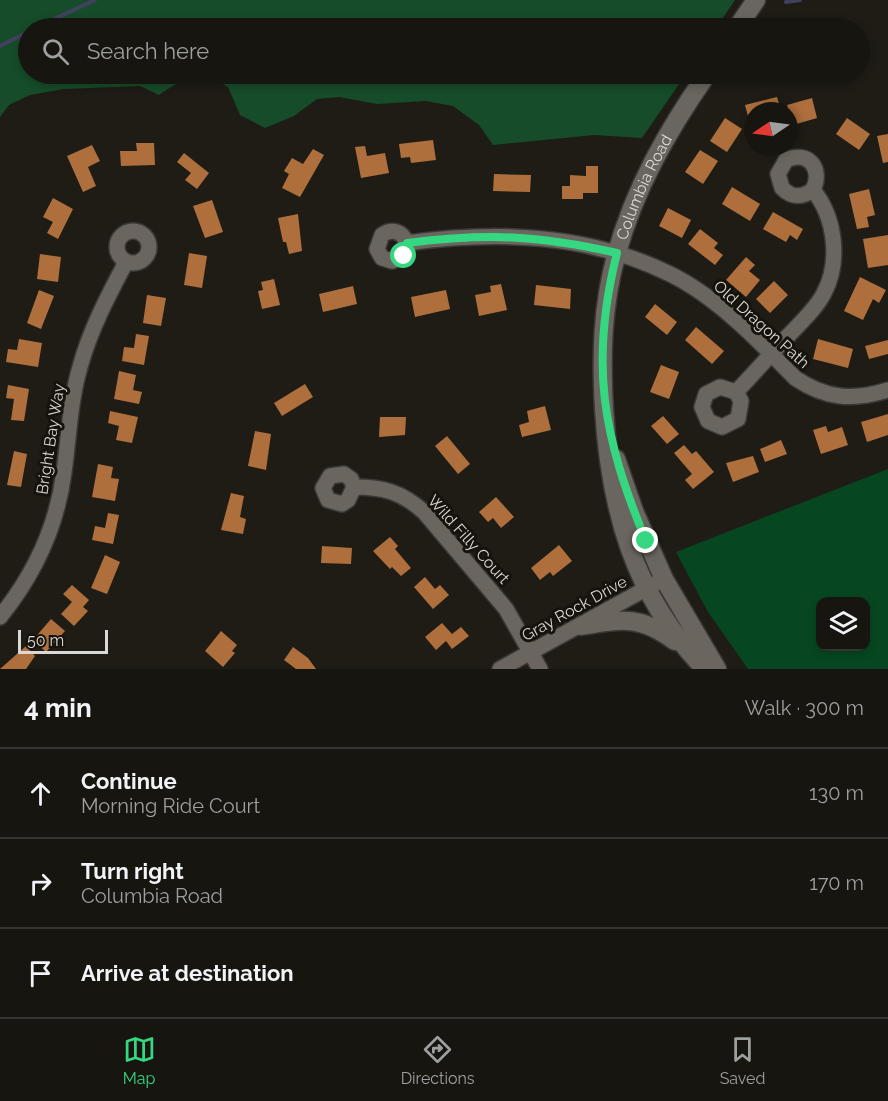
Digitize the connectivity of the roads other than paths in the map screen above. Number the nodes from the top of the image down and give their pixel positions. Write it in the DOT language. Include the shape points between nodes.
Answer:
graph roads {
  1 [pos="756,0"];
  2 [pos="744,18"];
  3 [pos="700,84"];
  4 [pos="813,190"];
  5 [pos="407,243"];
  6 [pos="617,253"];
  7 [pos="126,262"];
  8 [pos="771,354"];
  9 [pos="888,390"];
  10 [pos="736,393"];
  11 [pos="605,417"];
  12 [pos="354,488"];
  13 [pos="664,579"];
  14 [pos="647,589"];
  15 [pos="0,617"];
  16 [pos="581,626"];
  17 [pos="684,647"];
  18 [pos="531,652"];
  19 [pos="500,669"];
  20 [pos="540,669"];
  21 [pos="705,669"];
  22 [pos="717,669"];
  1 -- 2 [label="street"];
  3 -- 6 [label="street, Columbia Road" via="647,172"];
  4 -- 8 [label="street" via="821,200 832,231 830,279 812,310"];
  5 -- 6 [label="street, Old Dragon Path" via="499,235 565,241"];
  6 -- 8 [label="street, Old Dragon Path" via="689,285"];
  6 -- 11 [label="street, Columbia Road" via="602,335"];
  7 -- 15 [label="street, Bright Bay Way" via="100,312 80,366 64,472 50,530 28,577"];
  8 -- 9 [label="street, Old Dragon Path" via="795,378 826,395 861,397"];
  8 -- 10 [label="street"];
  11 -- 13 [label="street, Columbia Road" via="634,511"];
  11 -- 14 [label="street, Columbia Road" via="611,484"];
  12 -- 18 [label="street, Wild Filly Court" via="385,489 410,500 424,512 502,603"];
  13 -- 14 [label="street, Gray Rock Drive"];
  13 -- 22 [label="street, Columbia Road"];
  14 -- 16 [label="street, Gray Rock Drive"];
  14 -- 17 [label="street, Columbia Road"];
  16 -- 17 [label="street" via="619,620 640,622 652,625"];
  16 -- 18 [label="street, Gray Rock Drive"];
  17 -- 21 [label="street, Columbia Road"];
  18 -- 19 [label="street, Gray Rock Drive"];
  18 -- 20 [label="street, Wild Filly Court"];
}
